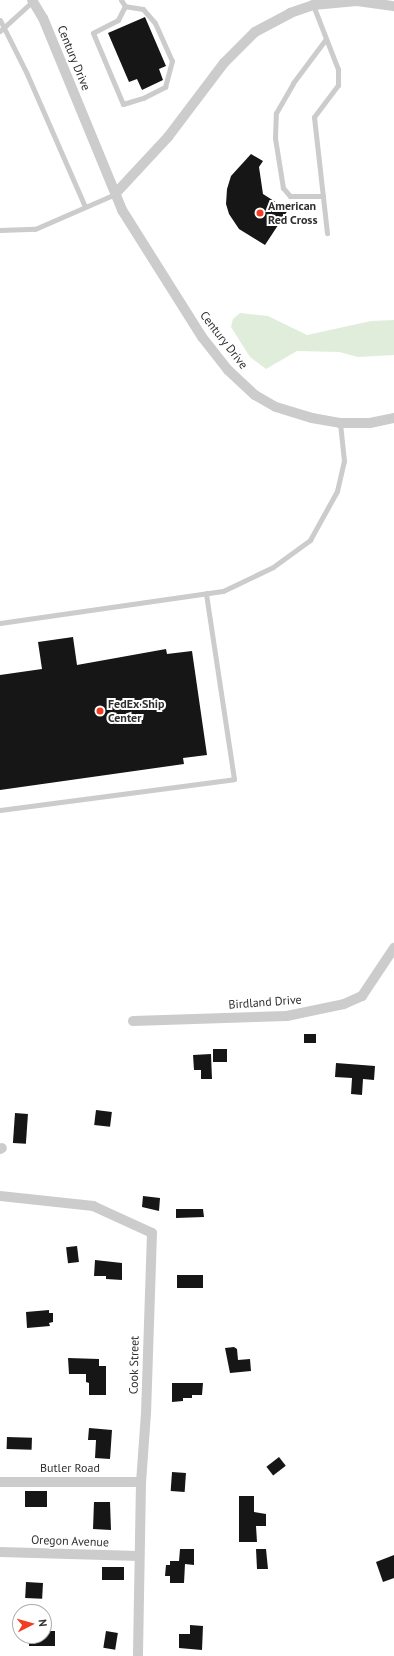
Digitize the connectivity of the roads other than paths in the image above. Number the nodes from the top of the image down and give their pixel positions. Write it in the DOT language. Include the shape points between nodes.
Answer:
graph roads {
  1 [pos="33,0"];
  2 [pos="121,0"];
  3 [pos="313,5"];
  4 [pos="124,6"];
  5 [pos="394,6"];
  6 [pos="0,20"];
  7 [pos="1,29"];
  8 [pos="325,40"];
  9 [pos="115,194"];
  10 [pos="323,196"];
  11 [pos="85,207"];
  12 [pos="0,230"];
  13 [pos="327,233"];
  14 [pos="394,418"];
  15 [pos="340,423"];
  16 [pos="206,593"];
  17 [pos="0,623"];
  18 [pos="0,810"];
  19 [pos="394,948"];
  20 [pos="133,1021"];
  21 [pos="0,1196"];
  22 [pos="0,1482"];
  23 [pos="141,1482"];
  24 [pos="0,1552"];
  25 [pos="139,1556"];
  26 [pos="138,1656"];
  1 -- 7 [label="lane"];
  1 -- 9 [label="street, Century Drive" via="43,18"];
  2 -- 4 [label="lane"];
  3 -- 5 [label="street" via="357,1"];
  3 -- 8 [label="lane"];
  3 -- 9 [label="street" via="271,22 237,48 168,137"];
  4 -- 4 [label="lane" via="118,20 93,33 123,104 143,98 164,87 172,61 155,23 143,10"];
  6 -- 7 [label="lane"];
  7 -- 11 [label="lane" via="27,74"];
  8 -- 10 [label="lane" via="338,69 338,85 314,117"];
  8 -- 10 [label="lane" via="293,83 276,113 275,138 283,188 290,196"];
  9 -- 11 [label="lane"];
  9 -- 15 [label="street, Century Drive" via="122,210 202,337 228,370 255,394 276,406 312,418"];
  10 -- 13 [label="lane"];
  11 -- 12 [label="lane" via="35,229"];
  14 -- 15 [label="street, Century Drive" via="370,423"];
  15 -- 16 [label="lane" via="344,461 337,491 310,540 273,567 222,591"];
  16 -- 17 [label="lane"];
  16 -- 18 [label="lane" via="234,779"];
  19 -- 20 [label="street, Birdland Drive" via="362,996 344,1004 287,1016"];
  21 -- 23 [label="street, Cook Street" via="93,1206 152,1234"];
  22 -- 23 [label="street, Butler Road"];
  23 -- 25 [label="street, Cook Street"];
  24 -- 25 [label="street, Oregon Avenue"];
  25 -- 26 [label="street, Cook Street"];
}
